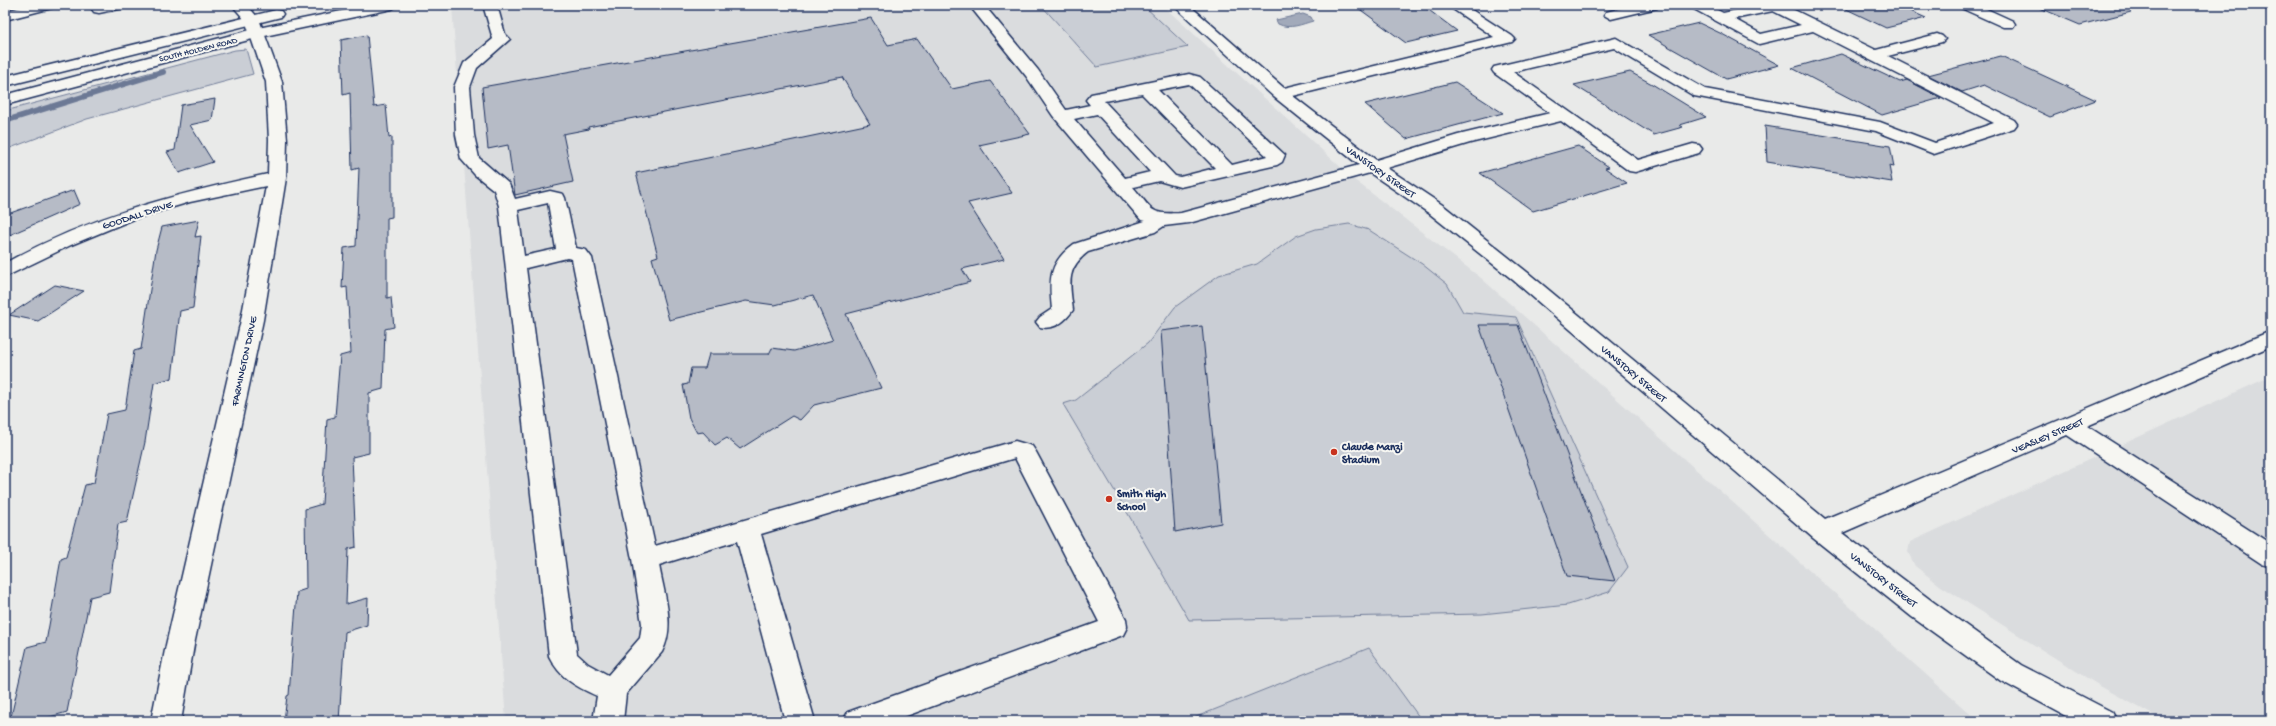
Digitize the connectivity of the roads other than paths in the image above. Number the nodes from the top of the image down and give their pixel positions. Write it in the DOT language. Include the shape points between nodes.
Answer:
graph roads {
  1 [pos="47,5"];
  2 [pos="96,5"];
  3 [pos="118,5"];
  4 [pos="239,5"];
  5 [pos="323,5"];
  6 [pos="392,5"];
  7 [pos="490,5"];
  8 [pos="976,5"];
  9 [pos="1180,5"];
  10 [pos="1454,5"];
  11 [pos="1652,5"];
  12 [pos="1697,5"];
  13 [pos="1966,5"];
  14 [pos="1611,14"];
  15 [pos="5,16"];
  16 [pos="1721,18"];
  17 [pos="2008,24"];
  18 [pos="255,26"];
  19 [pos="1815,26"];
  20 [pos="1938,39"];
  21 [pos="1874,55"];
  22 [pos="5,81"];
  23 [pos="1146,88"];
  24 [pos="1280,94"];
  25 [pos="5,100"];
  26 [pos="1101,108"];
  27 [pos="1061,114"];
  28 [pos="1564,115"];
  29 [pos="1693,150"];
  30 [pos="1372,167"];
  31 [pos="1228,171"];
  32 [pos="1162,175"];
  33 [pos="277,178"];
  34 [pos="1121,184"];
  35 [pos="508,206"];
  36 [pos="1159,220"];
  37 [pos="567,252"];
  38 [pos="515,264"];
  39 [pos="5,271"];
  40 [pos="1047,322"];
  41 [pos="2271,338"];
  42 [pos="2069,425"];
  43 [pos="747,529"];
  44 [pos="1822,532"];
  45 [pos="2271,557"];
  46 [pos="645,559"];
  47 [pos="612,690"];
  48 [pos="2098,720"];
  49 [pos="166,721"];
  50 [pos="608,721"];
  51 [pos="800,721"];
  52 [pos="858,721"];
  1 -- 15 [label="street"];
  2 -- 3 [label="street" via="99,9"];
  4 -- 18 [label="street, FARMINGTON DRIVE"];
  5 -- 18 [label="street, SOUTH HOLDEN ROAD" via="291,11"];
  6 -- 18 [label="street, SOUTH HOLDEN ROAD"];
  7 -- 35 [label="street" via="498,36 502,39 470,66 462,87 465,135 470,159 503,188"];
  8 -- 27 [label="street" via="1032,73"];
  9 -- 24 [label="street, VANSTORY STREET"];
  10 -- 24 [label="street" via="1508,39"];
  11 -- 14 [label="street"];
  12 -- 16 [label="street"];
  13 -- 17 [label="street"];
  16 -- 19 [label="street" via="1775,6"];
  16 -- 19 [label="street" via="1759,39"];
  18 -- 22 [label="street, SOUTH HOLDEN ROAD"];
  18 -- 25 [label="street, SOUTH HOLDEN ROAD"];
  18 -- 33 [label="street, FARMINGTON DRIVE" via="274,82 278,140"];
  19 -- 21 [label="street"];
  20 -- 21 [label="street"];
  21 -- 28 [label="street" via="2008,124 1934,148 1880,127 1700,93 1616,43 1500,70"];
  23 -- 26 [label="street" via="1097,98 1094,100"];
  23 -- 31 [label="street"];
  23 -- 31 [label="street" via="1194,80 1276,155 1271,161"];
  24 -- 30 [label="street, VANSTORY STREET"];
  26 -- 27 [label="street"];
  26 -- 32 [label="street"];
  27 -- 34 [label="street"];
  28 -- 29 [label="street" via="1635,167"];
  28 -- 30 [label="street" via="1464,139"];
  30 -- 36 [label="street" via="1182,219"];
  30 -- 44 [label="street, VANSTORY STREET" via="1438,210 1520,276"];
  31 -- 32 [label="street" via="1180,182 1169,180"];
  32 -- 34 [label="street"];
  33 -- 39 [label="street, GOODALL DRIVE" via="170,202 103,225 26,258"];
  33 -- 49 [label="street, FARMINGTON DRIVE" via="252,320 180,645"];
  34 -- 36 [label="street" via="1148,216"];
  35 -- 37 [label="street" via="556,198"];
  35 -- 38 [label="street"];
  36 -- 40 [label="street" via="1148,228 1087,246 1074,253 1062,268 1059,278 1063,310 1060,315"];
  37 -- 38 [label="street"];
  37 -- 46 [label="street" via="579,254 582,258"];
  38 -- 47 [label="street" via="564,656 568,666 574,671"];
  41 -- 42 [label="street, VEASLEY STREET"];
  42 -- 44 [label="street, VEASLEY STREET"];
  42 -- 45 [label="street"];
  43 -- 46 [label="street"];
  43 -- 51 [label="street"];
  43 -- 52 [label="street" via="1015,449 1024,452 1112,619 1113,627"];
  44 -- 48 [label="street, VANSTORY STREET" via="2011,673"];
  46 -- 47 [label="street" via="656,624 655,636 652,644"];
  47 -- 50 [label="street"];
}
